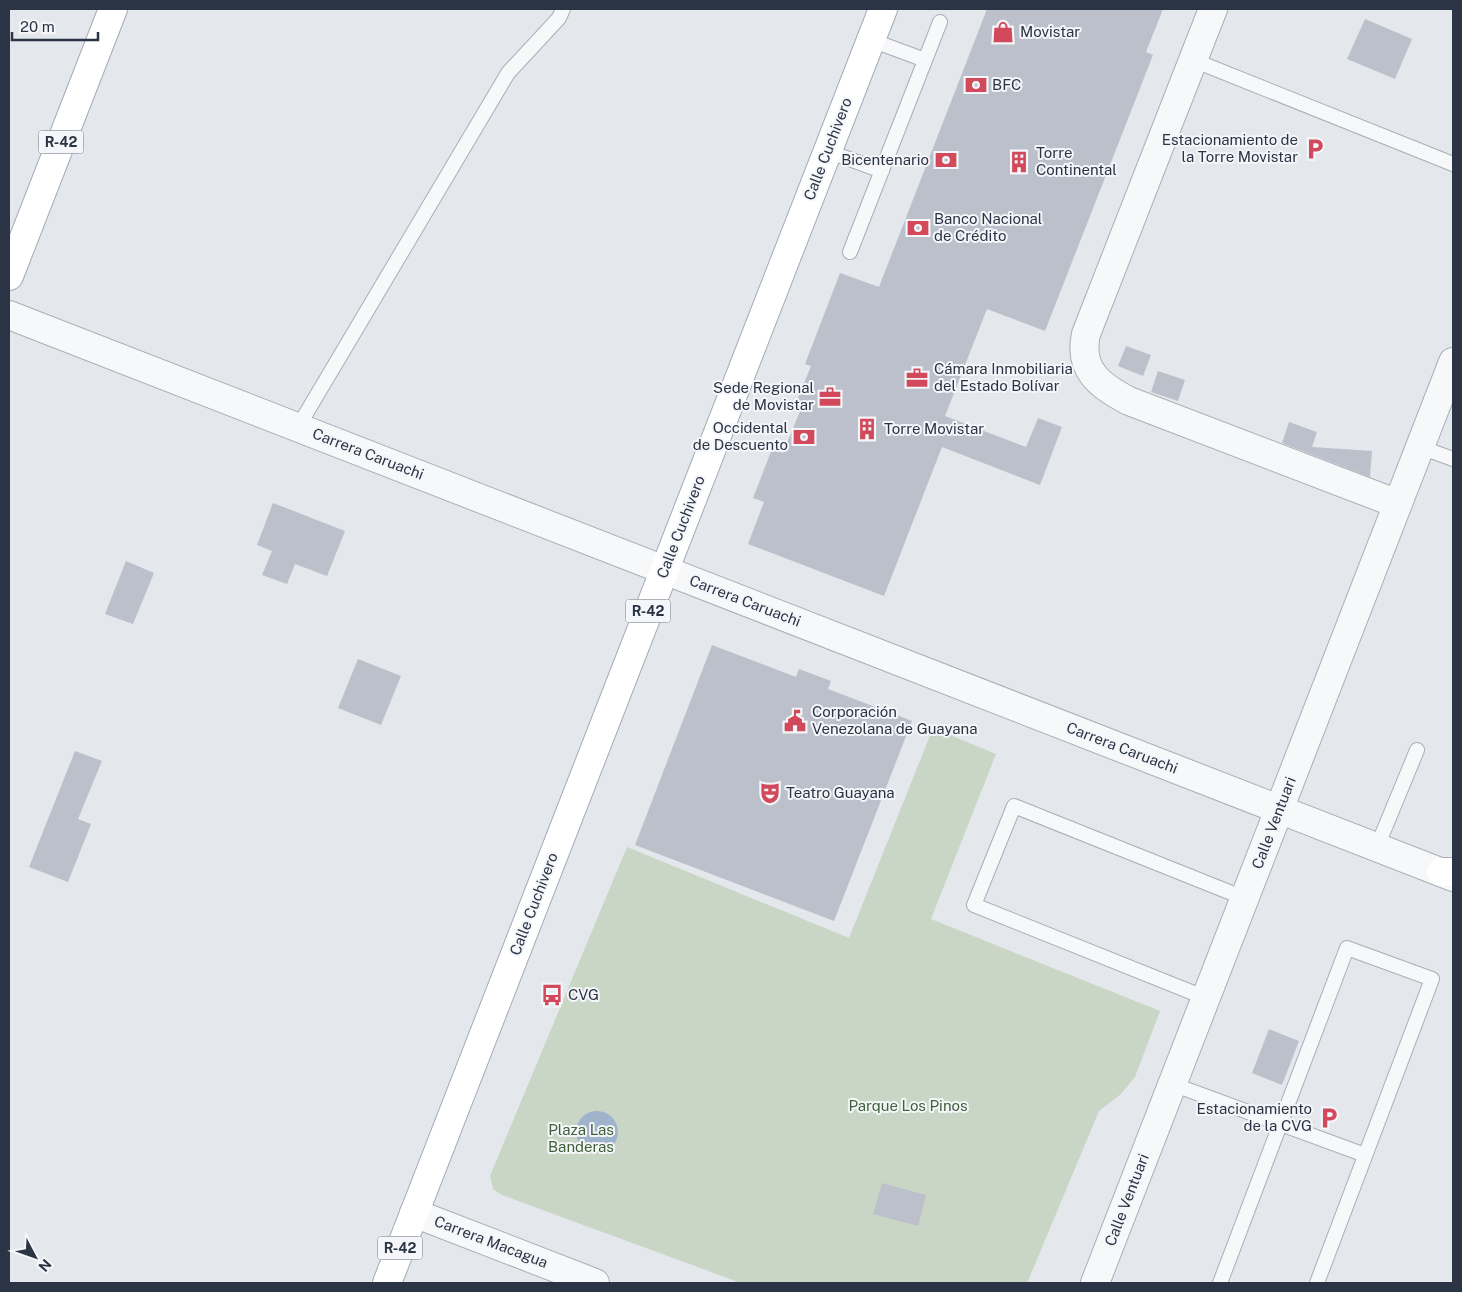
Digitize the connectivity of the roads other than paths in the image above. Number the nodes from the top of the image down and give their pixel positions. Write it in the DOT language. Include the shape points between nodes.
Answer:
graph roads {
  1 [pos="113,9"];
  2 [pos="563,9"];
  3 [pos="883,9"];
  4 [pos="1213,9"];
  5 [pos="940,22"];
  6 [pos="871,40"];
  7 [pos="925,60"];
  8 [pos="1193,60"];
  9 [pos="827,150"];
  10 [pos="1453,164"];
  11 [pos="882,172"];
  12 [pos="850,252"];
  13 [pos="9,276"];
  14 [pos="9,315"];
  15 [pos="1453,362"];
  16 [pos="298,427"];
  17 [pos="1420,447"];
  18 [pos="1453,459"];
  19 [pos="1398,504"];
  20 [pos="664,570"];
  21 [pos="1417,750"];
  22 [pos="1279,810"];
  23 [pos="1376,847"];
  24 [pos="1449,874"];
  25 [pos="1244,898"];
  26 [pos="1206,998"];
  27 [pos="1172,1084"];
  28 [pos="1280,1124"];
  29 [pos="1365,1155"];
  30 [pos="414,1213"];
  31 [pos="387,1283"];
  32 [pos="595,1283"];
  33 [pos="1095,1283"];
  34 [pos="1220,1283"];
  35 [pos="1317,1283"];
  1 -- 13 [label="main road, R-42"];
  2 -- 16 [label="lane" via="559,18 508,73"];
  3 -- 6 [label="main road, Calle Cuchivero / R-42"];
  4 -- 8 [label="street"];
  5 -- 7 [label="lane"];
  6 -- 7 [label="lane"];
  6 -- 9 [label="main road, Calle Cuchivero / R-42"];
  7 -- 11 [label="lane"];
  8 -- 10 [label="lane"];
  8 -- 19 [label="street" via="1086,334 1083,346 1087,367 1104,386 1129,401"];
  9 -- 11 [label="lane"];
  9 -- 20 [label="main road, Calle Cuchivero / R-42"];
  11 -- 12 [label="lane"];
  14 -- 16 [label="street, Carrera Caruachi"];
  15 -- 17 [label="street, Calle Ventuari"];
  16 -- 20 [label="street, Carrera Caruachi"];
  17 -- 18 [label="lane"];
  17 -- 19 [label="street, Calle Ventuari"];
  19 -- 22 [label="street, Calle Ventuari"];
  20 -- 22 [label="street, Carrera Caruachi"];
  20 -- 30 [label="main road, Calle Cuchivero / R-42"];
  21 -- 23 [label="lane"];
  22 -- 23 [label="street, Carrera Caruachi"];
  22 -- 25 [label="street, Calle Ventuari"];
  23 -- 24 [label="street, Carrera Caruachi"];
  25 -- 26 [label="street, Calle Ventuari"];
  25 -- 26 [label="lane" via="1014,806 974,905"];
  26 -- 27 [label="street, Calle Ventuari"];
  27 -- 28 [label="lane"];
  27 -- 33 [label="street, Calle Ventuari"];
  28 -- 29 [label="lane"];
  28 -- 29 [label="lane" via="1347,948 1381,960 1432,979"];
  28 -- 34 [label="lane"];
  29 -- 35 [label="lane"];
  30 -- 31 [label="main road, R-42"];
  30 -- 32 [label="street, Carrera Macagua"];
}
